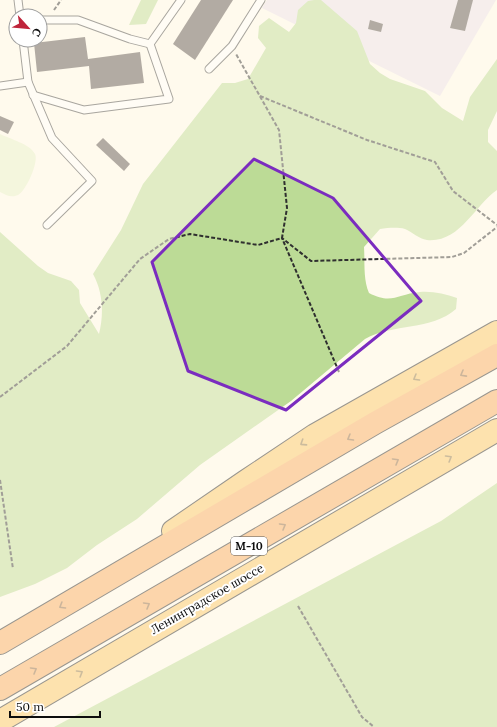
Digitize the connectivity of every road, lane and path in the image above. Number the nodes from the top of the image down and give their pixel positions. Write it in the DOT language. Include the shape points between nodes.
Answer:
graph roads {
  1 [pos="181,0"];
  2 [pos="262,0"];
  3 [pos="48,20"];
  4 [pos="150,44"];
  5 [pos="232,46"];
  6 [pos="24,48"];
  7 [pos="209,69"];
  8 [pos="28,82"];
  9 [pos="0,86"];
  10 [pos="33,95"];
  11 [pos="260,96"];
  12 [pos="46,225"];
  13 [pos="497,226"];
  14 [pos="282,238"];
  15 [pos="497,332"];
  16 [pos="497,355"];
  17 [pos="339,372"];
  18 [pos="0,397"];
  19 [pos="497,401"];
  20 [pos="497,430"];
  21 [pos="0,480"];
  22 [pos="13,569"];
  23 [pos="96,586"];
  24 [pos="298,606"];
  25 [pos="0,643"];
  26 [pos="0,689"];
  27 [pos="0,721"];
  28 [pos="374,727"];
  1 -- 4 [label="lane"];
  2 -- 5 [label="lane"];
  3 -- 4 [label="lane" via="78,20"];
  4 -- 10 [label="lane" via="169,99 84,110"];
  5 -- 7 [label="lane"];
  5 -- 11 [label="path"];
  6 -- 8 [label="lane"];
  8 -- 9 [label="lane"];
  8 -- 10 [label="lane"];
  10 -- 12 [label="lane" via="52,138 92,181"];
  11 -- 13 [label="path" via="367,140 435,162 453,191 484,213"];
  11 -- 14 [label="path" via="280,130 287,208"];
  13 -- 14 [label="path" via="464,253 452,257 311,261"];
  14 -- 17 [label="path"];
  14 -- 18 [label="path" via="258,244 190,234 169,239 140,259 67,346"];
  15 -- 23 [label="main road, one-way" via="315,435 246,480"];
  16 -- 23 [label="highway, one-way" via="368,427"];
  26 -- 19 [label="highway, Ленинградское шоссе / М-10, one-way"];
  27 -- 20 [label="main road, Ленинградское шоссе, one-way"];
  21 -- 22 [label="path"];
  23 -- 25 [label="highway, one-way"];
  24 -- 28 [label="path" via="362,717"];
}
